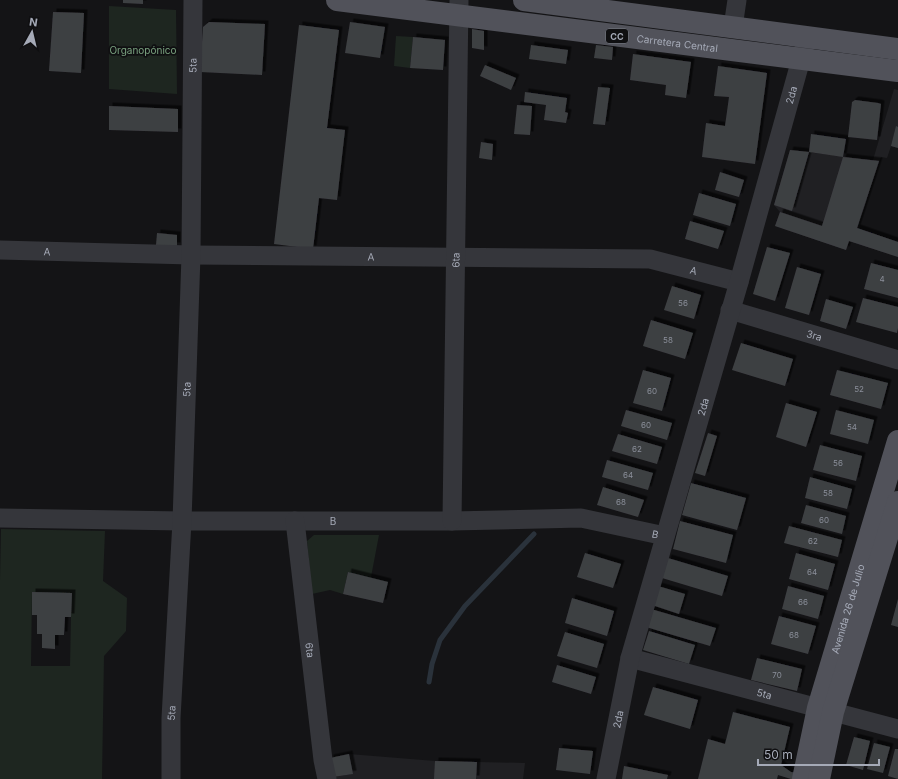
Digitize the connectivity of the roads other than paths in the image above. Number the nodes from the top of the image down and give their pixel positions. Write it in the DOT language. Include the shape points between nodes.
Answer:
graph roads {
  1 [pos="193,0"];
  2 [pos="337,0"];
  3 [pos="524,0"];
  4 [pos="737,0"];
  5 [pos="459,8"];
  6 [pos="588,8"];
  7 [pos="733,28"];
  8 [pos="585,31"];
  9 [pos="807,37"];
  10 [pos="898,49"];
  11 [pos="802,59"];
  12 [pos="898,71"];
  13 [pos="0,250"];
  14 [pos="191,255"];
  15 [pos="456,258"];
  16 [pos="739,282"];
  17 [pos="730,310"];
  18 [pos="898,360"];
  19 [pos="898,441"];
  20 [pos="898,502"];
  21 [pos="0,518"];
  22 [pos="452,520"];
  23 [pos="182,521"];
  24 [pos="295,521"];
  25 [pos="665,536"];
  26 [pos="630,658"];
  27 [pos="825,710"];
  28 [pos="898,730"];
  29 [pos="171,779"];
  30 [pos="327,779"];
  31 [pos="606,779"];
  32 [pos="803,779"];
  33 [pos="820,779"];
  1 -- 14 [label="street, 5ta"];
  2 -- 5 [label="main road, Carretera Central / CC"];
  3 -- 6 [label="main road"];
  4 -- 7 [label="street"];
  5 -- 8 [label="main road, Carretera Central / CC"];
  5 -- 15 [label="street, 6ta"];
  6 -- 7 [label="main road"];
  6 -- 8 [label="main road"];
  7 -- 9 [label="main road"];
  8 -- 11 [label="main road, Carretera Central / CC"];
  9 -- 10 [label="main road"];
  9 -- 11 [label="street, 2da"];
  11 -- 12 [label="main road, Carretera Central / CC"];
  11 -- 16 [label="street, 2da"];
  13 -- 14 [label="street, A"];
  14 -- 15 [label="street, A"];
  14 -- 23 [label="street, 5ta"];
  15 -- 16 [label="street, A" via="650,259"];
  15 -- 22 [label="street, 6ta"];
  16 -- 17 [label="street, 2da"];
  17 -- 18 [label="street, 3ra"];
  17 -- 25 [label="street, 2da"];
  19 -- 27 [label="main road, Avenida 26 de Julio"];
  20 -- 27 [label="main road, Avenida 26 de Julio"];
  21 -- 23 [label="street, B"];
  22 -- 24 [label="street, B"];
  22 -- 25 [label="street, B" via="581,518"];
  23 -- 24 [label="street, B"];
  23 -- 29 [label="street, 5ta" via="171,718"];
  24 -- 30 [label="street, 6ta"];
  25 -- 26 [label="street, 2da"];
  26 -- 27 [label="street, 5ta"];
  26 -- 31 [label="street, 2da"];
  27 -- 28 [label="street, 5ta"];
  27 -- 32 [label="main road, Avenida 26 de Julio"];
  27 -- 33 [label="main road, Avenida 26 de Julio"];
}
